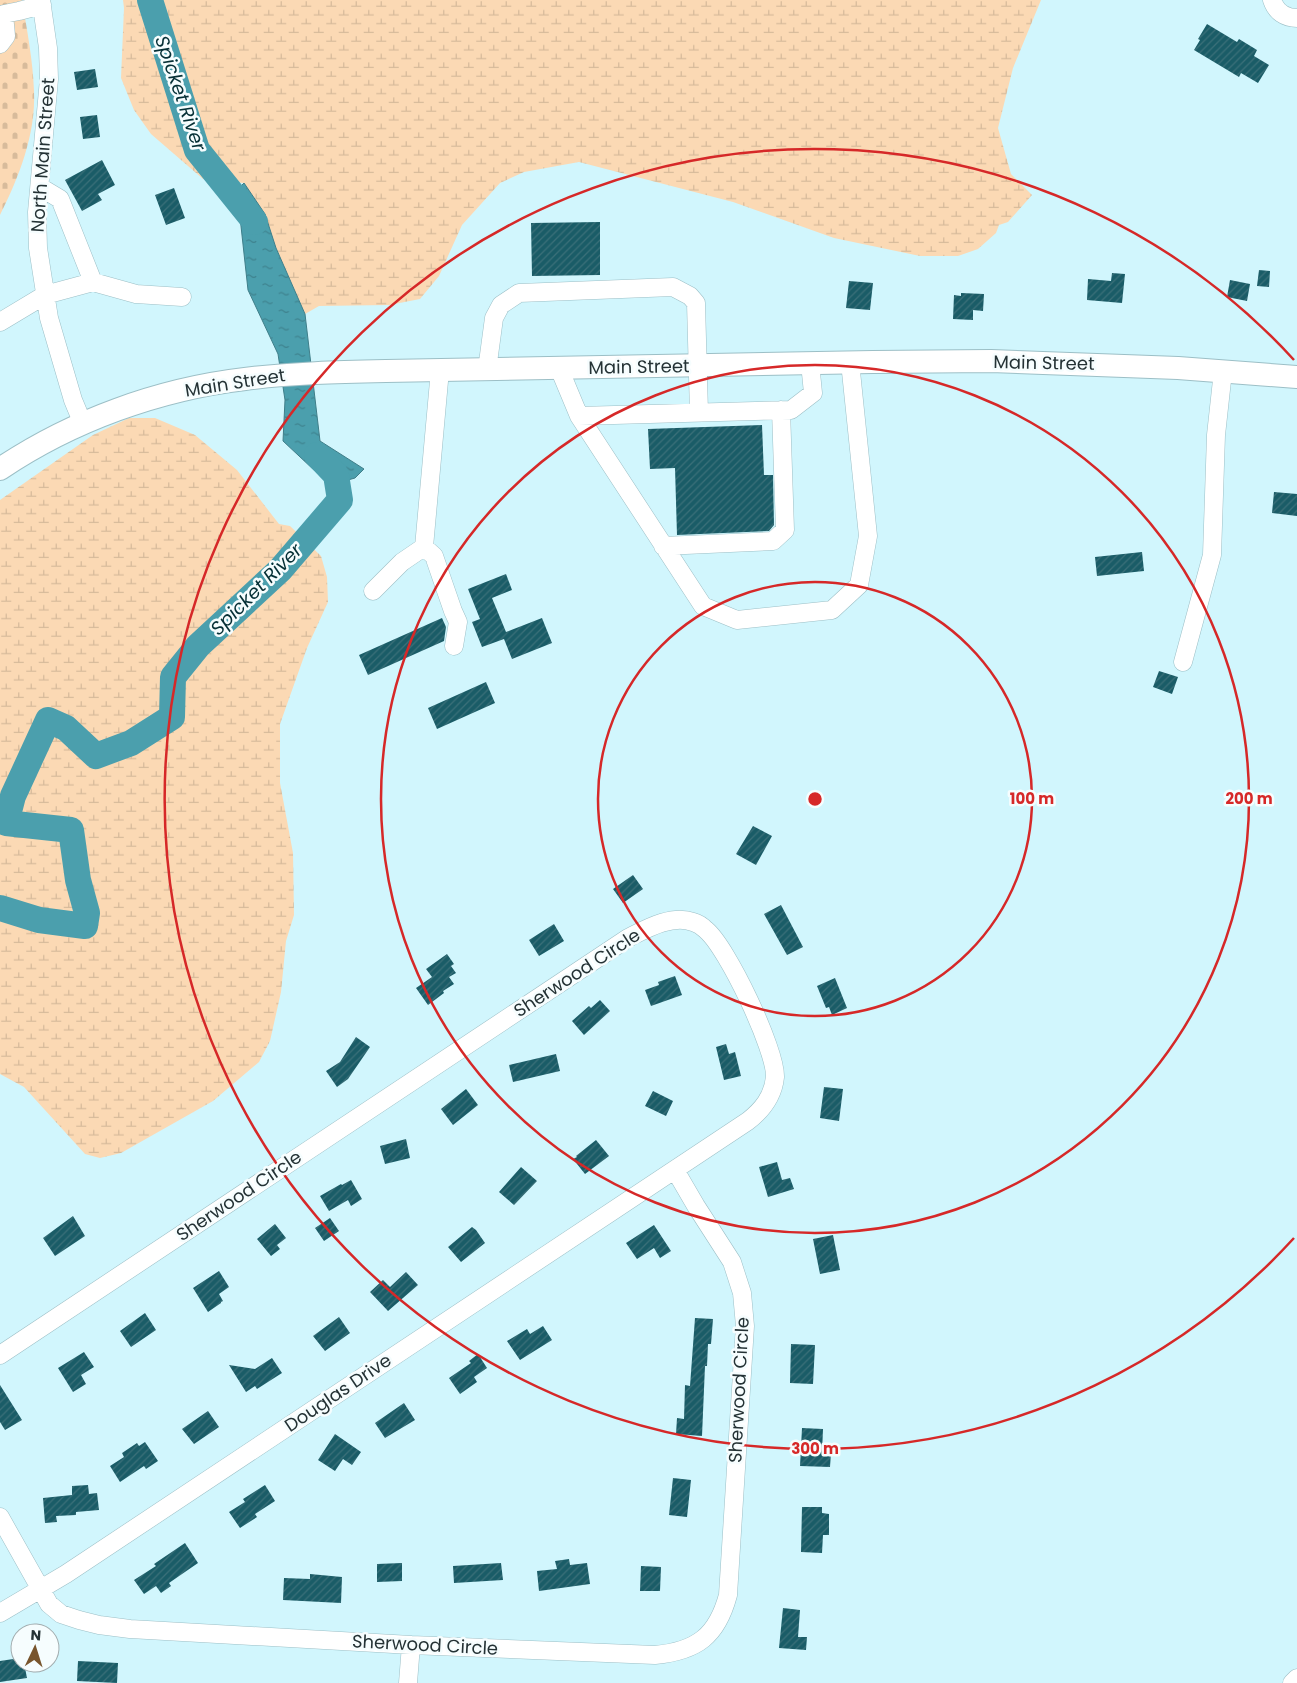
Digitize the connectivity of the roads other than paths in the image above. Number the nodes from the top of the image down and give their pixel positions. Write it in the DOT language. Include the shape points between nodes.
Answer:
graph roads {
  1 [pos="1272,0"];
  2 [pos="41,2"];
  3 [pos="2,14"];
  4 [pos="1297,18"];
  5 [pos="0,44"];
  6 [pos="40,187"];
  7 [pos="93,282"];
  8 [pos="45,295"];
  9 [pos="182,297"];
  10 [pos="0,322"];
  11 [pos="850,362"];
  12 [pos="810,363"];
  13 [pos="697,366"];
  14 [pos="559,368"];
  15 [pos="440,370"];
  16 [pos="488,370"];
  17 [pos="1223,371"];
  18 [pos="1297,377"];
  19 [pos="781,410"];
  20 [pos="700,413"];
  21 [pos="579,416"];
  22 [pos="83,424"];
  23 [pos="0,470"];
  24 [pos="663,546"];
  25 [pos="424,547"];
  26 [pos="373,591"];
  27 [pos="454,646"];
  28 [pos="1183,662"];
  29 [pos="675,1170"];
  30 [pos="0,1355"];
  31 [pos="0,1517"];
  32 [pos="40,1589"];
  33 [pos="0,1613"];
  34 [pos="411,1644"];
  35 [pos="1297,1678"];
  36 [pos="408,1683"];
  37 [pos="1292,1683"];
  1 -- 4 [label="street" via="1278,12"];
  2 -- 3 [label="street"];
  2 -- 6 [label="street, North Main Street" via="49,79"];
  3 -- 5 [label="street" via="6,36"];
  6 -- 7 [label="street" via="60,199"];
  6 -- 8 [label="street, North Main Street" via="38,248"];
  7 -- 8 [label="street"];
  7 -- 9 [label="street" via="136,294"];
  8 -- 10 [label="street"];
  8 -- 22 [label="street, North Main Street" via="73,400"];
  11 -- 12 [label="main road, Main Street"];
  11 -- 17 [label="main road, Main Street" via="992,361"];
  11 -- 24 [label="street" via="868,536 859,584 832,610 737,620 703,606"];
  12 -- 13 [label="main road, Main Street"];
  12 -- 19 [label="street" via="813,393 791,410"];
  13 -- 14 [label="main road, Main Street"];
  13 -- 16 [label="street" via="696,303 673,287 519,293 501,304 494,318"];
  13 -- 20 [label="street"];
  14 -- 16 [label="main road, Main Street"];
  14 -- 21 [label="street"];
  15 -- 16 [label="main road, Main Street"];
  15 -- 22 [label="main road, Main Street" via="318,373 244,379 175,393"];
  15 -- 25 [label="street"];
  17 -- 18 [label="main road, Main Street"];
  17 -- 28 [label="street" via="1216,436 1212,555"];
  19 -- 20 [label="street"];
  19 -- 24 [label="street" via="785,530 773,541"];
  20 -- 21 [label="street"];
  21 -- 24 [label="street"];
  22 -- 23 [label="main road, Main Street"];
  25 -- 26 [label="street" via="402,562"];
  25 -- 27 [label="street" via="434,556 458,622"];
  29 -- 30 [label="street, Sherwood Circle" via="760,1111 770,1098 774,1078 774,1065 756,1016 717,943 707,930 692,921 675,920 643,930 614,947"];
  29 -- 32 [label="street, Douglas Drive"];
  29 -- 34 [label="street, Sherwood Circle" via="732,1262 742,1293 745,1326 728,1595 715,1627 688,1649 655,1655"];
  31 -- 32 [label="street, Sherwood Circle"];
  32 -- 33 [label="street, Douglas Drive"];
  32 -- 34 [label="street, Sherwood Circle" via="49,1604 61,1614 99,1625"];
  34 -- 36 [label="street"];
  35 -- 37 [label="street"];
}
